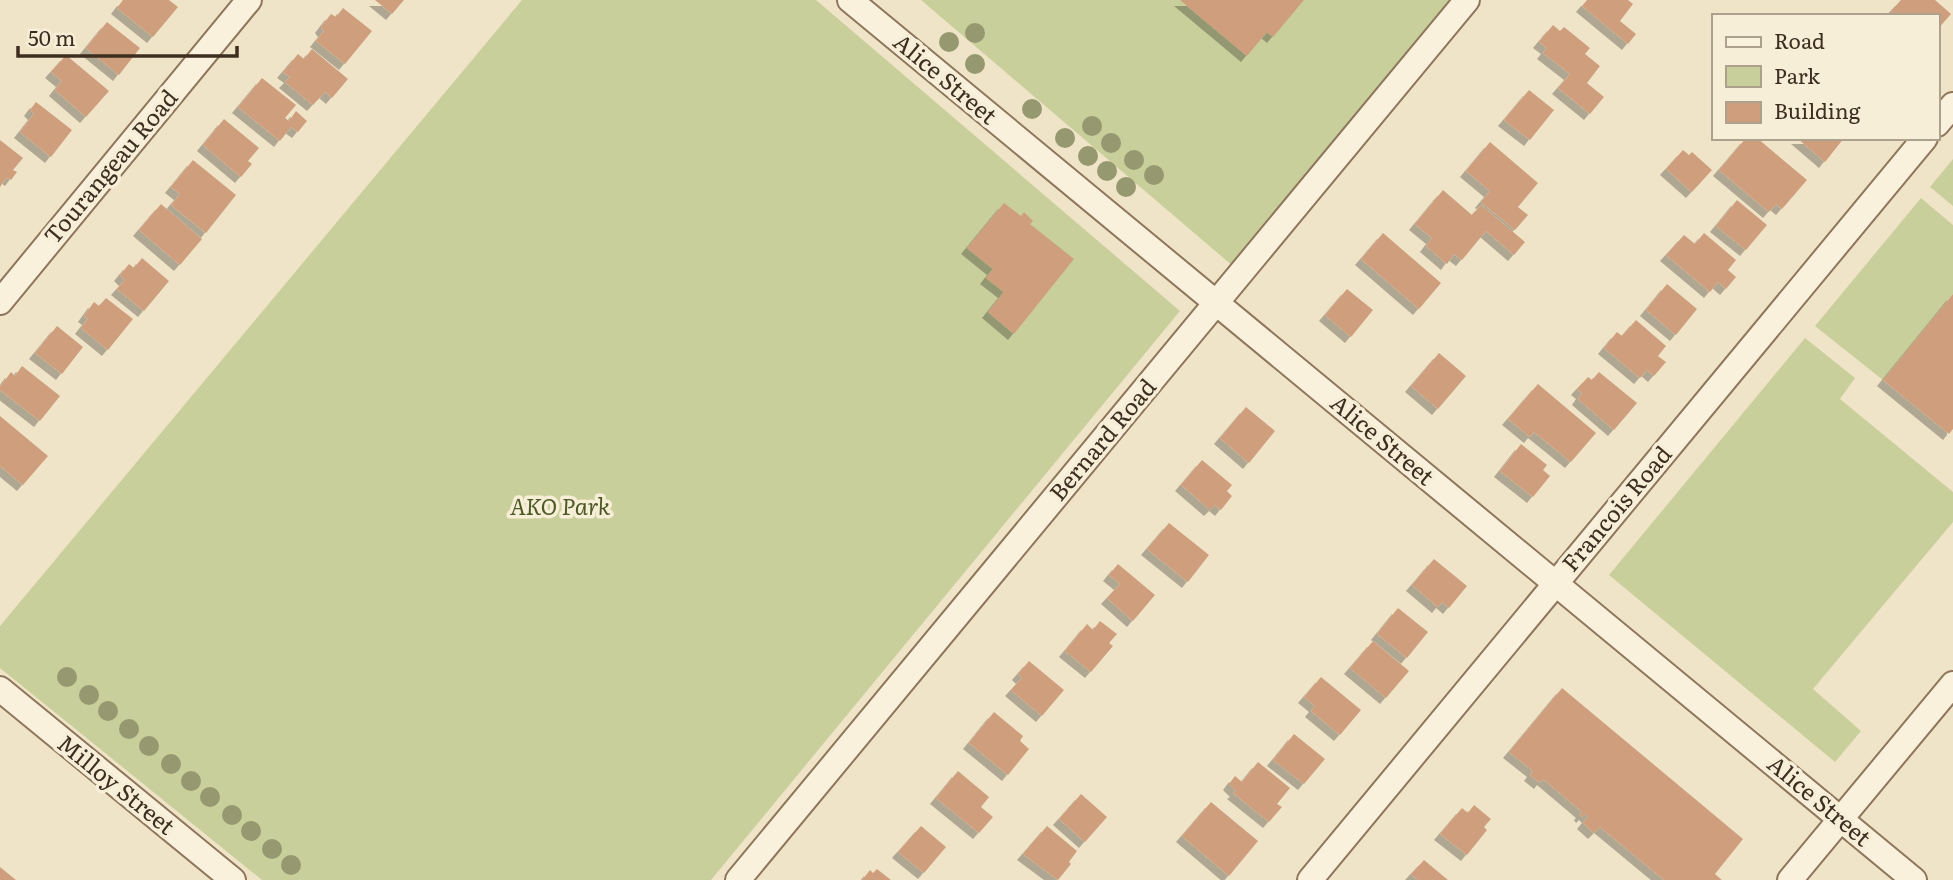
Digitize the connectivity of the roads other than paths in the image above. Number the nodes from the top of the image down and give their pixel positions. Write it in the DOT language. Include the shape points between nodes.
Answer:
graph roads {
  1 [pos="249,0"];
  2 [pos="850,0"];
  3 [pos="1467,0"];
  4 [pos="1953,105"];
  5 [pos="1939,122"];
  6 [pos="1923,140"];
  7 [pos="0,302"];
  8 [pos="1216,303"];
  9 [pos="1556,583"];
  10 [pos="1953,684"];
  11 [pos="0,689"];
  12 [pos="1841,819"];
  13 [pos="233,880"];
  14 [pos="738,880"];
  15 [pos="1310,880"];
  16 [pos="1790,880"];
  17 [pos="1914,880"];
  1 -- 7 [label="street, Tourangeau Road"];
  2 -- 8 [label="street, Alice Street"];
  3 -- 8 [label="street, Bernard Road"];
  4 -- 5 [label="street"];
  6 -- 9 [label="street, Francois Road"];
  8 -- 9 [label="street, Alice Street"];
  8 -- 14 [label="street, Bernard Road"];
  9 -- 12 [label="street, Alice Street"];
  9 -- 15 [label="street, Francois Road"];
  10 -- 12 [label="street"];
  11 -- 13 [label="street, Milloy Street"];
  12 -- 16 [label="street"];
  12 -- 17 [label="street, Alice Street"];
}
